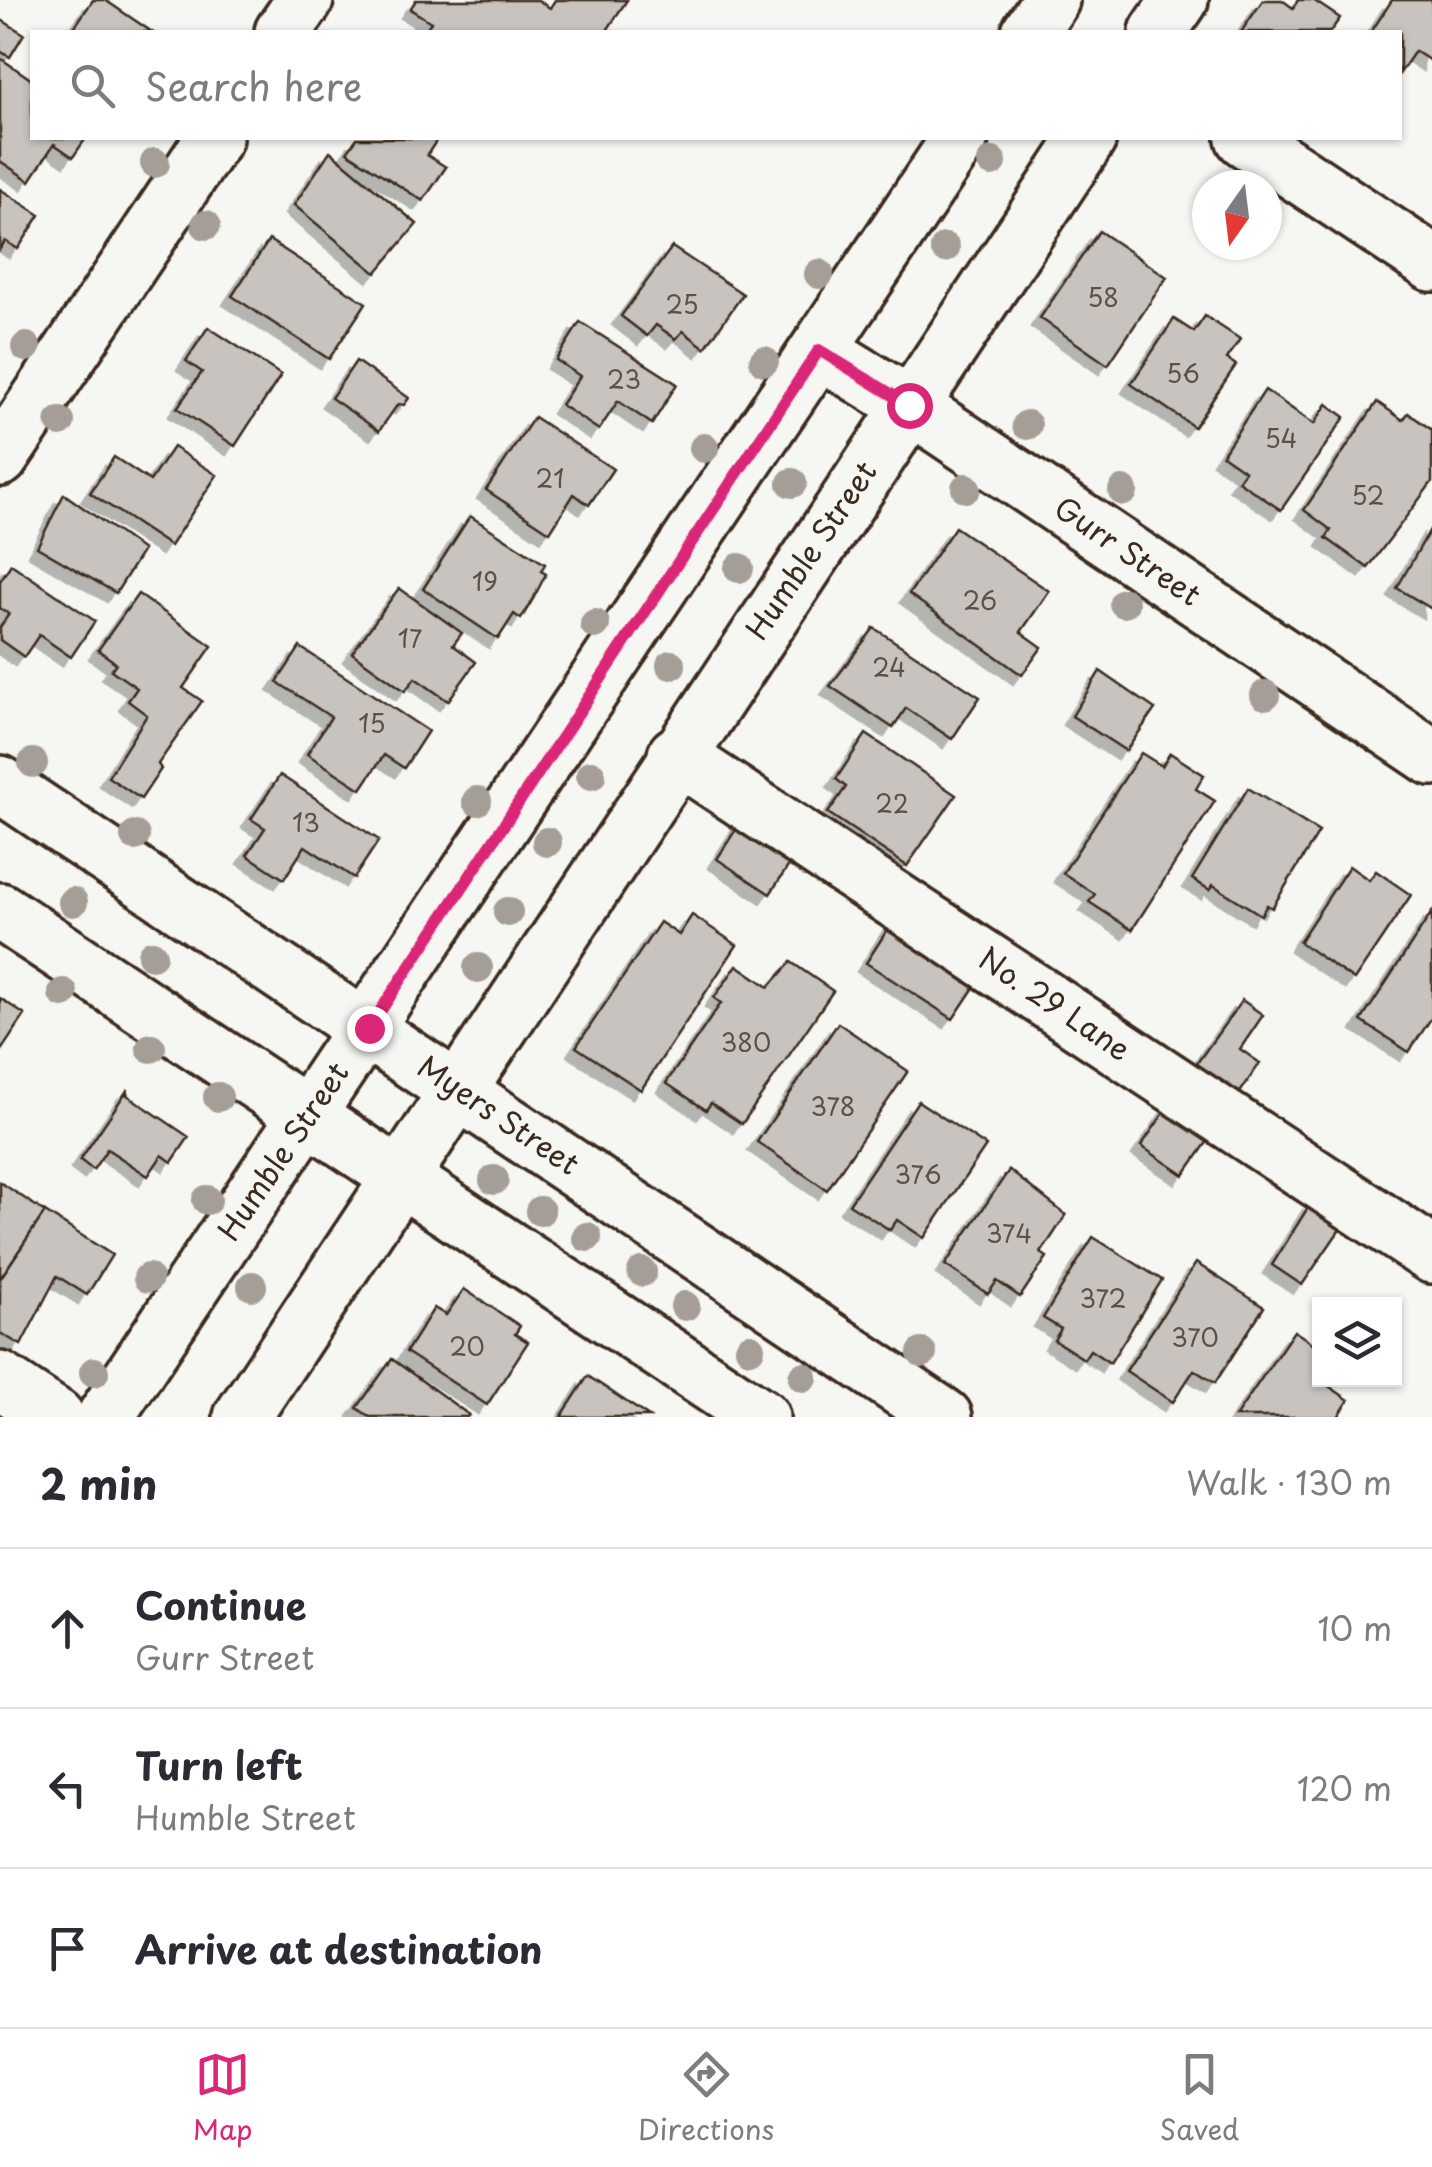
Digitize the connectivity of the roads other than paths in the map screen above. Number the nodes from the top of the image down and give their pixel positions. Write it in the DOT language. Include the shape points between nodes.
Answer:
graph roads {
  1 [pos="305,0"];
  2 [pos="1051,0"];
  3 [pos="1180,0"];
  4 [pos="284,30"];
  5 [pos="1031,30"];
  6 [pos="1159,30"];
  7 [pos="213,140"];
  8 [pos="959,140"];
  9 [pos="1087,140"];
  10 [pos="1247,140"];
  11 [pos="1432,263"];
  12 [pos="819,350"];
  13 [pos="909,405"];
  14 [pos="0,458"];
  15 [pos="676,755"];
  16 [pos="1432,757"];
  17 [pos="0,784"];
  18 [pos="0,911"];
  19 [pos="369,1028"];
  20 [pos="459,1090"];
  21 [pos="310,1115"];
  22 [pos="400,1176"];
  23 [pos="1432,1255"];
  24 [pos="0,1380"];
  25 [pos="56,1417"];
  26 [pos="105,1417"];
  27 [pos="242,1417"];
  28 [pos="761,1417"];
  29 [pos="944,1417"];
  1 -- 4 [label="street"];
  2 -- 5 [label="street"];
  3 -- 6 [label="street"];
  7 -- 14 [label="street"];
  8 -- 12 [label="street, Humble Street"];
  9 -- 13 [label="street, Humble Street"];
  10 -- 11 [label="street"];
  12 -- 13 [label="street, Gurr Street"];
  12 -- 19 [label="street, Humble Street"];
  13 -- 15 [label="street, Humble Street"];
  13 -- 16 [label="street, Gurr Street"];
  15 -- 20 [label="street, Humble Street"];
  15 -- 23 [label="street, No. 29 Lane"];
  17 -- 19 [label="street, Myers Street"];
  18 -- 21 [label="street"];
  19 -- 20 [label="street, Myers Street"];
  19 -- 21 [label="street, Humble Street"];
  20 -- 22 [label="street, Humble Street"];
  20 -- 29 [label="street, Myers Street"];
  21 -- 22 [label="street"];
  21 -- 26 [label="street, Humble Street"];
  22 -- 27 [label="street, Humble Street"];
  22 -- 28 [label="street"];
  24 -- 25 [label="street"];
}
